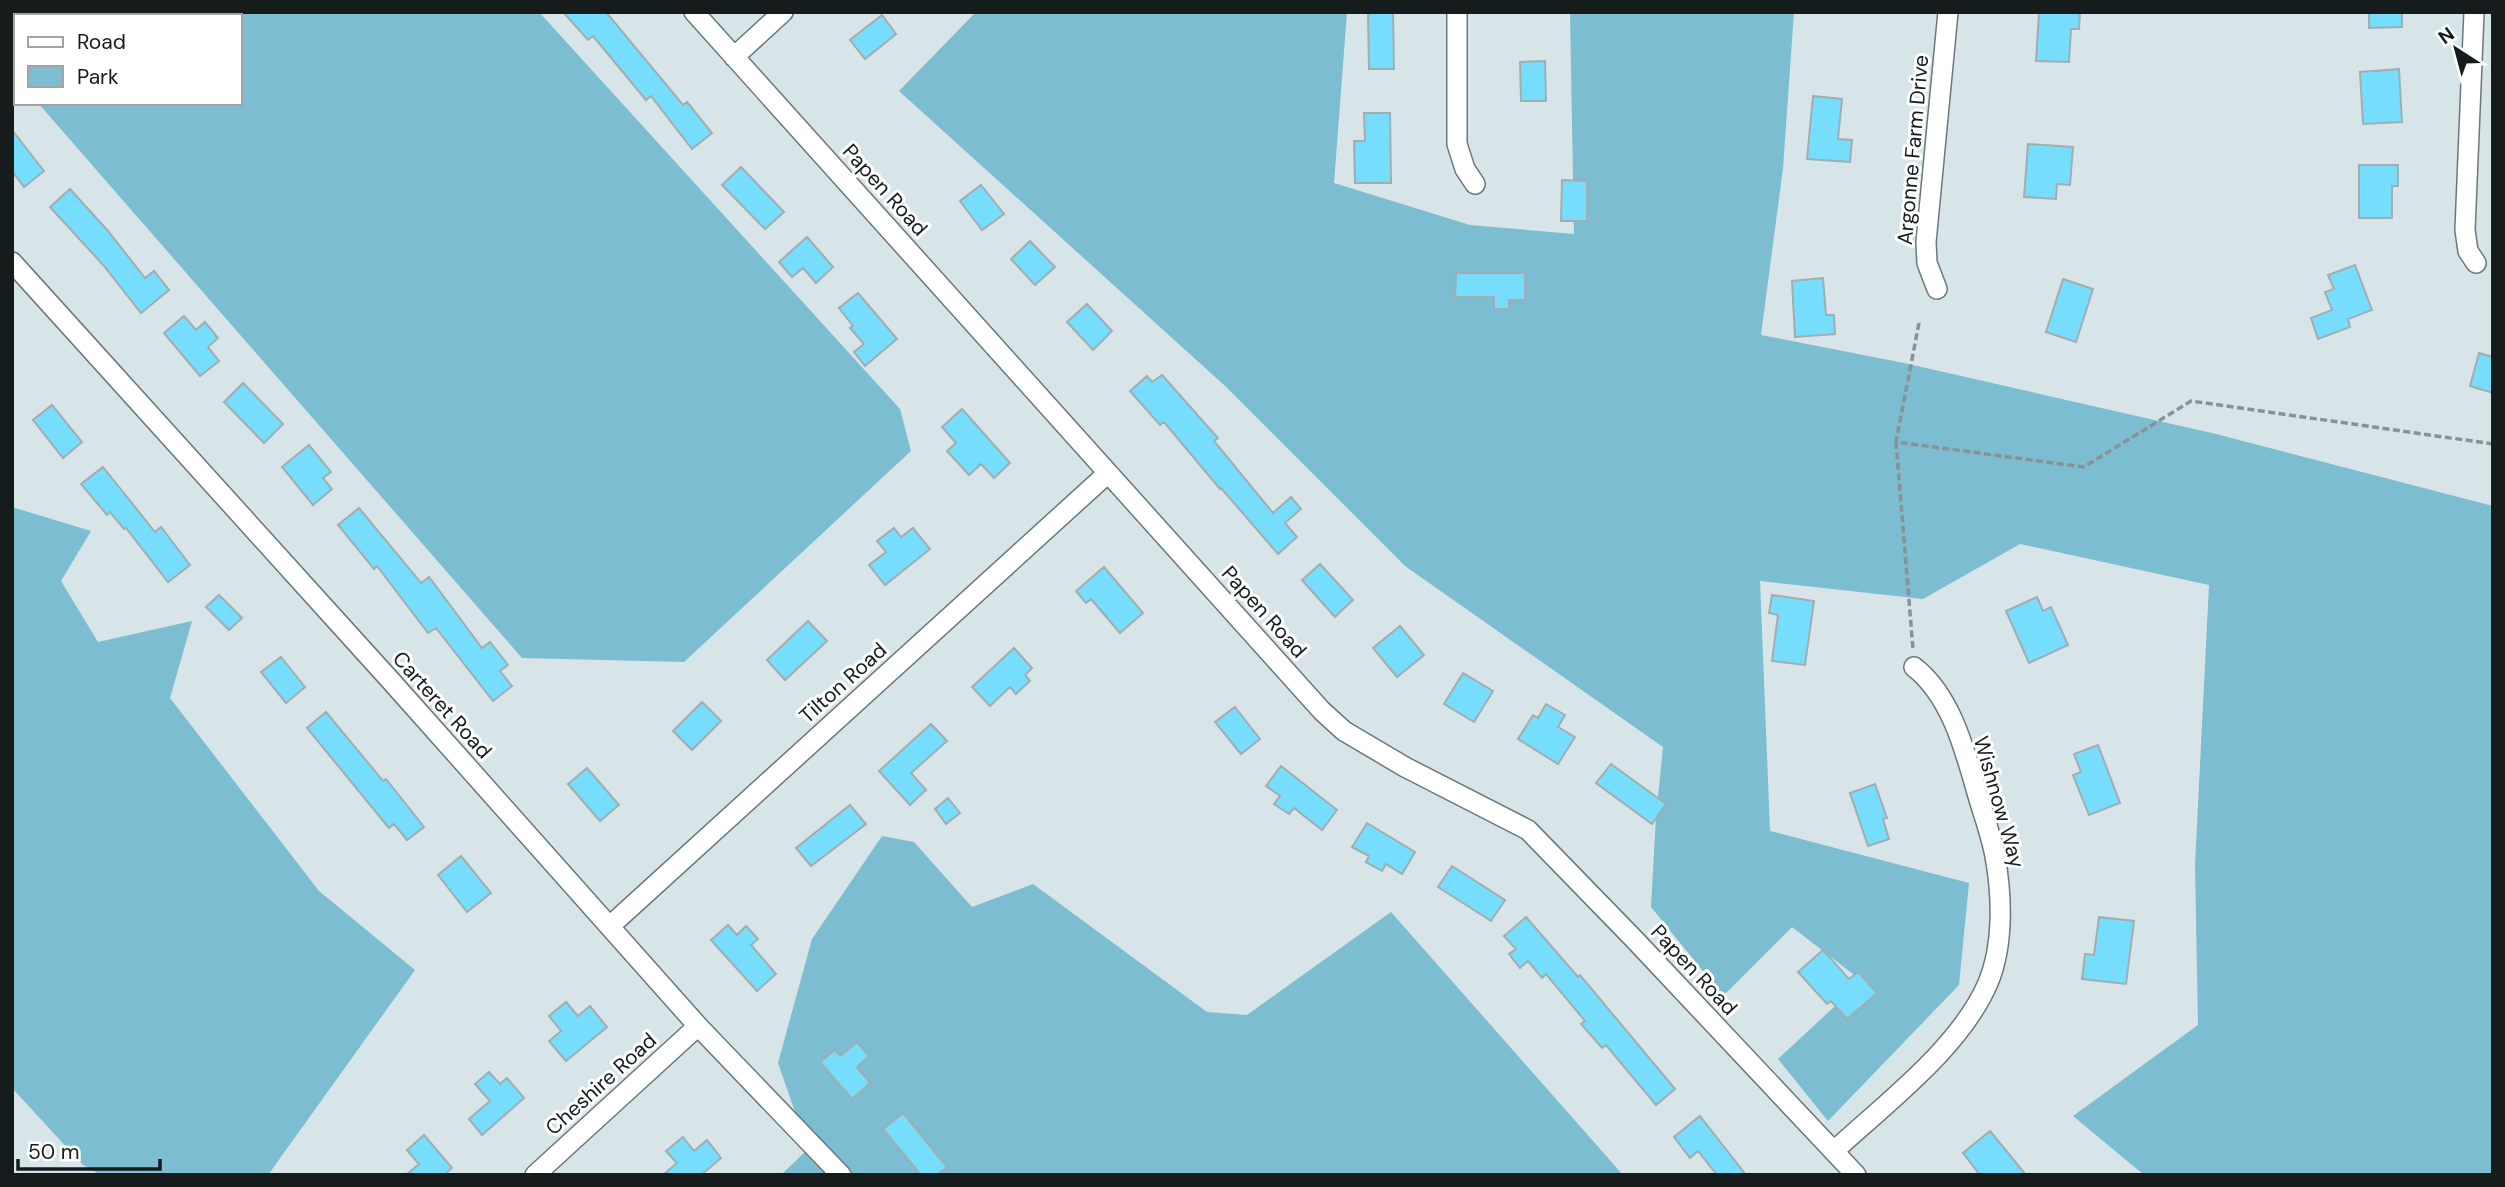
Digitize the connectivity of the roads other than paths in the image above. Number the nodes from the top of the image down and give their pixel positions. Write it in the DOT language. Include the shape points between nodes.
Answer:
graph roads {
  1 [pos="694,12"];
  2 [pos="783,12"];
  3 [pos="1457,12"];
  4 [pos="1948,12"];
  5 [pos="2474,12"];
  6 [pos="734,57"];
  7 [pos="1475,184"];
  8 [pos="12,262"];
  9 [pos="2476,264"];
  10 [pos="1937,289"];
  11 [pos="1108,473"];
  12 [pos="1914,667"];
  13 [pos="610,926"];
  14 [pos="698,1026"];
  15 [pos="1834,1151"];
  16 [pos="535,1175"];
  17 [pos="841,1175"];
  18 [pos="1856,1175"];
  1 -- 6 [label="street, Papen Road"];
  2 -- 6 [label="street"];
  3 -- 7 [label="street" via="1457,144"];
  4 -- 10 [label="street, Argonne Farm Drive" via="1926,243 1927,263"];
  5 -- 9 [label="street" via="2465,230 2468,251"];
  6 -- 11 [label="street, Papen Road"];
  8 -- 13 [label="street, Carteret Road"];
  11 -- 13 [label="street, Tilton Road"];
  11 -- 15 [label="street, Papen Road" via="1322,711 1344,731 1405,767 1528,831"];
  12 -- 15 [label="street, Wishnow Way" via="1929,679 1949,712 1980,803 1999,887 1996,951 1989,981 1960,1031"];
  13 -- 14 [label="street, Carteret Road"];
  14 -- 16 [label="street, Cheshire Road"];
  14 -- 17 [label="street, Carteret Road"];
  15 -- 18 [label="street, Papen Road"];
}
